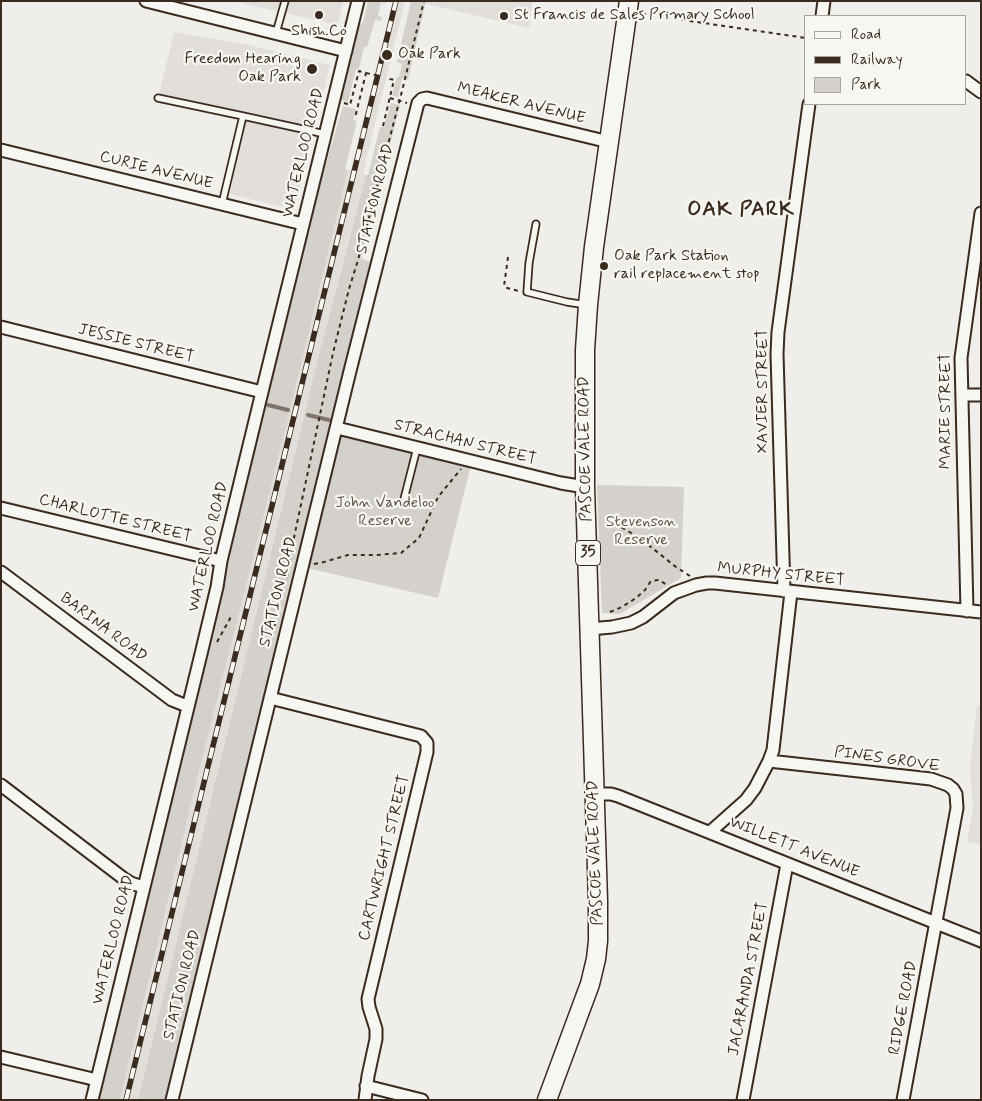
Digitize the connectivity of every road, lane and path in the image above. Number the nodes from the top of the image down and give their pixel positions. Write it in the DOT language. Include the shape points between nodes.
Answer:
graph roads {
  1 [pos="146,1"];
  2 [pos="285,1"];
  3 [pos="358,1"];
  4 [pos="424,1"];
  5 [pos="824,1"];
  6 [pos="178,5"];
  7 [pos="628,7"];
  8 [pos="822,15"];
  9 [pos="276,33"];
  10 [pos="804,38"];
  11 [pos="346,52"];
  12 [pos="366,73"];
  13 [pos="375,75"];
  14 [pos="386,78"];
  15 [pos="967,82"];
  16 [pos="981,92"];
  17 [pos="158,98"];
  18 [pos="390,98"];
  19 [pos="426,98"];
  20 [pos="400,101"];
  21 [pos="350,105"];
  22 [pos="809,105"];
  23 [pos="243,116"];
  24 [pos="355,118"];
  25 [pos="384,126"];
  26 [pos="325,134"];
  27 [pos="609,142"];
  28 [pos="1,150"];
  29 [pos="222,204"];
  30 [pos="981,213"];
  31 [pos="304,224"];
  32 [pos="536,224"];
  33 [pos="508,258"];
  34 [pos="527,292"];
  35 [pos="588,305"];
  36 [pos="1,327"];
  37 [pos="262,392"];
  38 [pos="981,395"];
  39 [pos="962,396"];
  40 [pos="337,428"];
  41 [pos="417,448"];
  42 [pos="469,460"];
  43 [pos="585,487"];
  44 [pos="404,499"];
  45 [pos="1,508"];
  46 [pos="608,519"];
  47 [pos="221,561"];
  48 [pos="314,564"];
  49 [pos="1,572"];
  50 [pos="690,576"];
  51 [pos="286,578"];
  52 [pos="666,585"];
  53 [pos="787,591"];
  54 [pos="967,611"];
  55 [pos="610,612"];
  56 [pos="981,612"];
  57 [pos="233,615"];
  58 [pos="266,623"];
  59 [pos="277,626"];
  60 [pos="589,628"];
  61 [pos="201,654"];
  62 [pos="270,698"];
  63 [pos="187,706"];
  64 [pos="769,761"];
  65 [pos="1,786"];
  66 [pos="594,794"];
  67 [pos="710,832"];
  68 [pos="787,864"];
  69 [pos="143,888"];
  70 [pos="936,923"];
  71 [pos="981,941"];
  72 [pos="1,1057"];
  73 [pos="97,1080"];
  74 [pos="366,1086"];
  75 [pos="550,1098"];
  76 [pos="92,1100"];
  77 [pos="172,1100"];
  78 [pos="365,1100"];
  79 [pos="422,1100"];
  80 [pos="743,1100"];
  81 [pos="903,1100"];
  1 -- 6 [label="street"];
  2 -- 9 [label="lane"];
  3 -- 11 [label="street, WATERLOO ROAD"];
  4 -- 20 [label="path"];
  5 -- 8 [label="street"];
  6 -- 9 [label="street"];
  7 -- 10 [label="path"];
  7 -- 27 [label="main road, PASCOE VALE ROAD / 35"];
  9 -- 11 [label="street"];
  11 -- 26 [label="street, WATERLOO ROAD"];
  12 -- 13 [label="path"];
  12 -- 21 [label="path" via="359,71"];
  12 -- 24 [label="path"];
  14 -- 18 [label="path" via="394,80"];
  15 -- 16 [label="street"];
  17 -- 23 [label="lane"];
  18 -- 20 [label="path"];
  18 -- 25 [label="path"];
  19 -- 27 [label="street, MEAKER AVENUE"];
  19 -- 40 [label="street, STATION ROAD" via="419,102 414,116"];
  20 -- 51 [label="path" via="333,353"];
  22 -- 53 [label="street, XAVIER STREET" via="776,354"];
  23 -- 26 [label="lane"];
  23 -- 29 [label="lane"];
  26 -- 31 [label="street, WATERLOO ROAD"];
  27 -- 35 [label="main road, PASCOE VALE ROAD / 35"];
  28 -- 29 [label="street, CURIE AVENUE"];
  29 -- 31 [label="street, CURIE AVENUE"];
  30 -- 39 [label="street, MARIE STREET" via="961,358"];
  31 -- 37 [label="street, WATERLOO ROAD"];
  32 -- 34 [label="lane"];
  33 -- 34 [label="path" via="504,286"];
  34 -- 35 [label="lane"];
  35 -- 43 [label="main road, PASCOE VALE ROAD / 35"];
  36 -- 37 [label="street, JESSIE STREET"];
  37 -- 47 [label="street, WATERLOO ROAD"];
  38 -- 39 [label="street"];
  39 -- 54 [label="street, MARIE STREET"];
  40 -- 41 [label="street, STRACHAN STREET"];
  40 -- 62 [label="street, STATION ROAD"];
  41 -- 42 [label="street, STRACHAN STREET"];
  41 -- 44 [label="lane"];
  42 -- 43 [label="street, STRACHAN STREET"];
  42 -- 48 [label="path" via="438,496 419,538 401,553 348,555"];
  43 -- 60 [label="main road, PASCOE VALE ROAD / 35"];
  45 -- 47 [label="street, CHARLOTTE STREET"];
  46 -- 50 [label="path"];
  47 -- 61 [label="street, WATERLOO ROAD"];
  49 -- 63 [label="street, BARINA ROAD" via="172,700"];
  52 -- 55 [label="path" via="659,580 651,581 636,598"];
  53 -- 54 [label="street, MURPHY STREET"];
  53 -- 60 [label="street, MURPHY STREET" via="707,583 674,593 631,623"];
  53 -- 64 [label="street, XAVIER STREET" via="775,735"];
  54 -- 56 [label="street, MURPHY STREET"];
  57 -- 61 [label="path" via="209,655"];
  58 -- 59 [label="path"];
  60 -- 66 [label="main road, PASCOE VALE ROAD / 35"];
  61 -- 63 [label="street, WATERLOO ROAD"];
  62 -- 74 [label="street, CARTWRIGHT STREET" via="421,736 427,743 368,999 376,1034"];
  62 -- 77 [label="street, STATION ROAD"];
  63 -- 69 [label="street, WATERLOO ROAD"];
  64 -- 67 [label="street, XAVIER STREET" via="746,800"];
  64 -- 70 [label="street, PINES GROVE" via="931,779 953,789 958,808"];
  65 -- 69 [label="street" via="123,878"];
  66 -- 67 [label="street, WILLETT AVENUE" via="618,796"];
  66 -- 75 [label="main road, PASCOE VALE ROAD / 35" via="596,959 584,1004"];
  67 -- 68 [label="street, WILLETT AVENUE"];
  68 -- 70 [label="street, WILLETT AVENUE"];
  68 -- 80 [label="street, JACARANDA STREET"];
  69 -- 73 [label="street, WATERLOO ROAD"];
  70 -- 71 [label="street, WILLETT AVENUE"];
  70 -- 81 [label="street, RIDGE ROAD"];
  72 -- 73 [label="street"];
  73 -- 76 [label="street, WATERLOO ROAD"];
  74 -- 78 [label="street"];
  74 -- 79 [label="street"];
}
